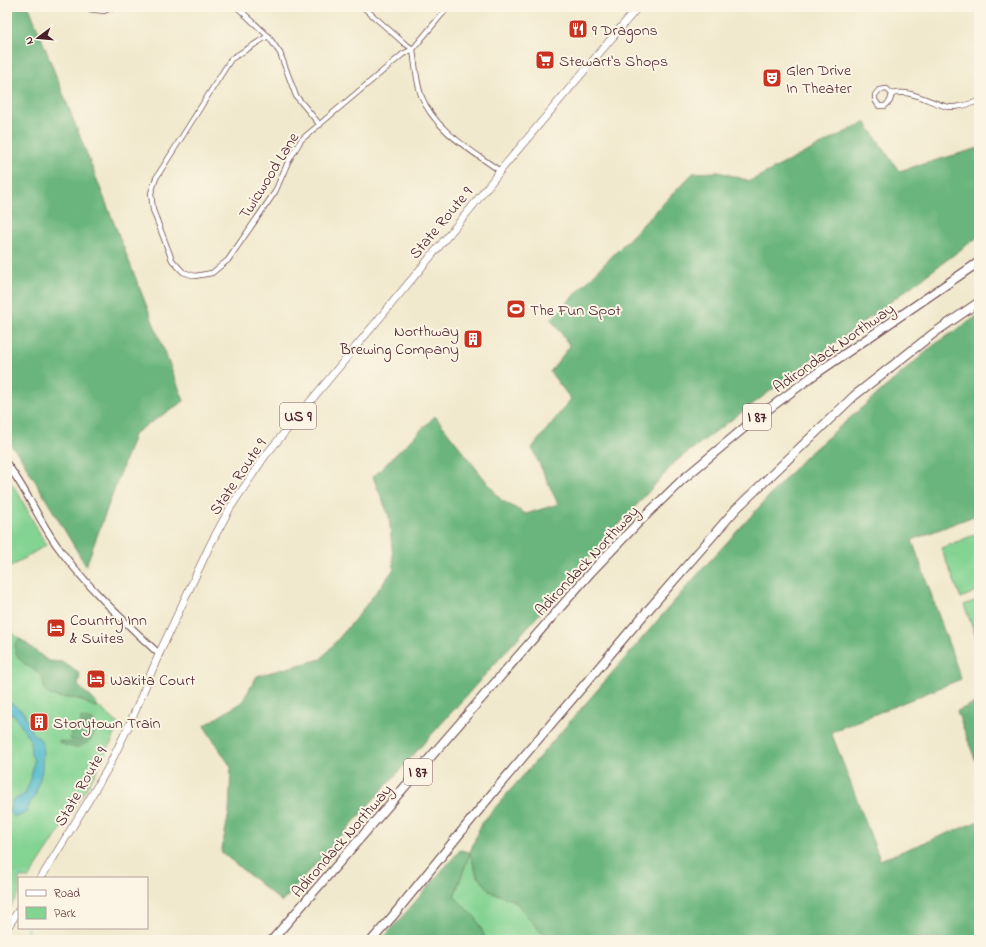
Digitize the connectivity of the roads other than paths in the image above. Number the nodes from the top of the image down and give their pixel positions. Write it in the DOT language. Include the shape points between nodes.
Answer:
graph roads {
  1 [pos="115,7"];
  2 [pos="237,7"];
  3 [pos="363,7"];
  4 [pos="448,7"];
  5 [pos="638,7"];
  6 [pos="80,8"];
  7 [pos="268,36"];
  8 [pos="413,49"];
  9 [pos="892,94"];
  10 [pos="979,101"];
  11 [pos="320,124"];
  12 [pos="500,172"];
  13 [pos="979,262"];
  14 [pos="979,302"];
  15 [pos="7,464"];
  16 [pos="160,654"];
  17 [pos="41,877"];
  18 [pos="18,912"];
  19 [pos="7,928"];
  20 [pos="272,940"];
  21 [pos="372,940"];
  1 -- 6 [label="street" via="104,11"];
  2 -- 7 [label="street"];
  3 -- 8 [label="street"];
  4 -- 8 [label="street, Twicwood Lane"];
  5 -- 12 [label="main road, State Route 9 / US 9"];
  7 -- 11 [label="street" via="280,53 296,96"];
  7 -- 11 [label="street, Twicwood Lane" via="231,59 156,178 151,193 153,210 172,260 183,272 195,276 212,273 228,260 275,192 301,140"];
  8 -- 11 [label="street, Twicwood Lane" via="403,54"];
  8 -- 12 [label="street" via="421,96 431,114 447,133"];
  9 -- 10 [label="street" via="911,94 949,107"];
  12 -- 16 [label="main road, State Route 9 / US 9" via="264,456 230,508 210,545"];
  13 -- 20 [label="highway, Adirondack Northway / I 87" via="814,375 750,423 635,526 591,572"];
  14 -- 21 [label="highway" via="934,333 854,396 736,509 506,776"];
  15 -- 16 [label="street" via="18,478 41,520 76,570"];
  16 -- 17 [label="main road, State Route 9 / US 9" via="108,768"];
  18 -- 19 [label="main road"];
}
